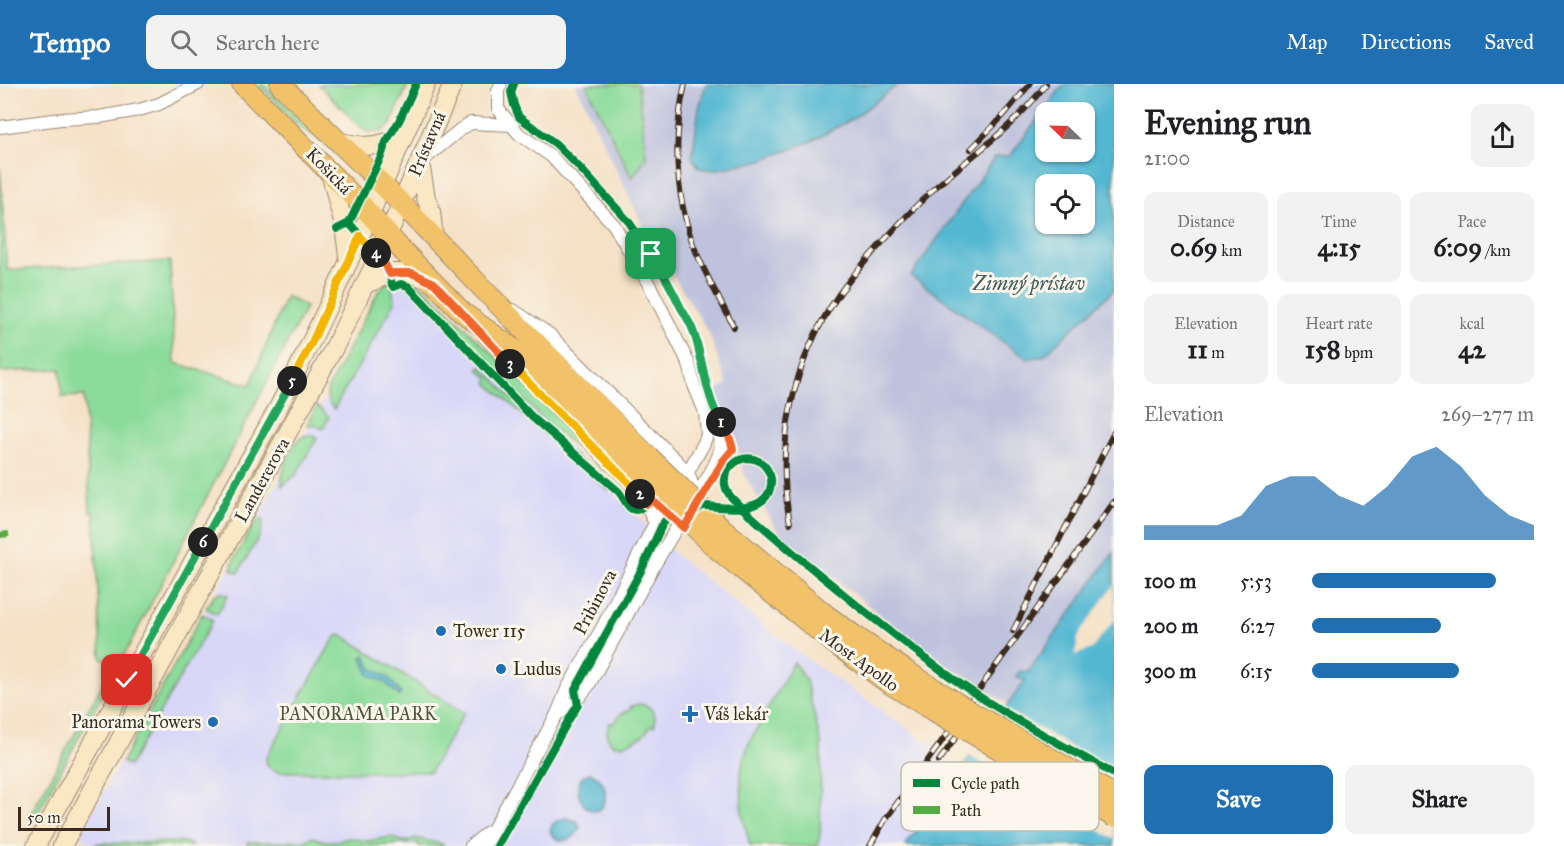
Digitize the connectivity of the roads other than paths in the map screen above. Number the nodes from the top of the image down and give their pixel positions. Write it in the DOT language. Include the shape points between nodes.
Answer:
graph roads {
  1 [pos="198,84"];
  2 [pos="242,84"];
  3 [pos="280,84"];
  4 [pos="426,84"];
  5 [pos="453,84"];
  6 [pos="501,84"];
  7 [pos="512,125"];
  8 [pos="0,127"];
  9 [pos="403,138"];
  10 [pos="339,142"];
  11 [pos="420,162"];
  12 [pos="330,172"];
  13 [pos="383,185"];
  14 [pos="402,204"];
  15 [pos="370,214"];
  16 [pos="388,235"];
  17 [pos="434,237"];
  18 [pos="349,262"];
  19 [pos="434,283"];
  20 [pos="366,284"];
  21 [pos="485,291"];
  22 [pos="463,313"];
  23 [pos="705,412"];
  24 [pos="638,459"];
  25 [pos="686,475"];
  26 [pos="665,508"];
  27 [pos="680,522"];
  28 [pos="655,523"];
  29 [pos="557,714"];
  30 [pos="1021,762"];
  31 [pos="1057,762"];
  32 [pos="1099,786"];
  33 [pos="1114,795"];
  34 [pos="1099,808"];
  35 [pos="1114,817"];
  36 [pos="495,825"];
  37 [pos="73,837"];
  38 [pos="36,846"];
  39 [pos="62,846"];
  40 [pos="471,846"];
  41 [pos="484,846"];
  1 -- 8 [label="street" via="139,110"];
  2 -- 12 [label="main road, Košická"];
  3 -- 10 [label="main road, Košická"];
  4 -- 9 [label="street, Prístavná"];
  5 -- 11 [label="street, Prístavná"];
  6 -- 7 [label="street" via="498,109"];
  7 -- 11 [label="street" via="471,123"];
  7 -- 23 [label="street" via="551,156 614,225 673,330"];
  9 -- 10 [label="street" via="370,145"];
  9 -- 13 [label="street, Prístavná"];
  10 -- 13 [label="main road, Košická"];
  11 -- 14 [label="street, Prístavná"];
  11 -- 17 [label="street"];
  12 -- 15 [label="main road, Košická"];
  12 -- 18 [label="street"];
  13 -- 14 [label="main road, Košická"];
  13 -- 15 [label="street, Landererova"];
  14 -- 16 [label="street, Landererova"];
  14 -- 17 [label="main road, Košická"];
  15 -- 16 [label="main road, Košická"];
  15 -- 18 [label="street, Landererova"];
  16 -- 19 [label="main road, Košická"];
  16 -- 20 [label="street, Landererova"];
  17 -- 21 [label="main road, Košická"];
  18 -- 38 [label="street, Landererova" via="279,406"];
  19 -- 20 [label="street" via="412,273 393,273"];
  19 -- 22 [label="main road, Košická"];
  20 -- 37 [label="street, Landererova"];
  21 -- 24 [label="main road, Košická"];
  21 -- 25 [label="street, Košická" via="549,334"];
  22 -- 24 [label="main road, Košická" via="525,357"];
  22 -- 28 [label="street, Košická" via="638,491"];
  23 -- 25 [label="street" via="707,435"];
  23 -- 25 [label="street" via="720,437 718,456 696,496"];
  24 -- 30 [label="main road, Most Apollo, bridge" via="718,550 835,644 887,682"];
  24 -- 31 [label="main road, Most Apollo, bridge" via="826,615 911,674"];
  26 -- 28 [label="street, Pribinova"];
  27 -- 29 [label="street, Pribinova" via="589,685 577,700"];
  28 -- 29 [label="street, Pribinova"];
  29 -- 36 [label="street, Pribinova"];
  32 -- 33 [label="main road, Most Apollo, bridge"];
  34 -- 35 [label="main road, Most Apollo, bridge"];
  36 -- 40 [label="street"];
  36 -- 41 [label="street, Pribinova"];
  37 -- 39 [label="street, Landererova"];
}
